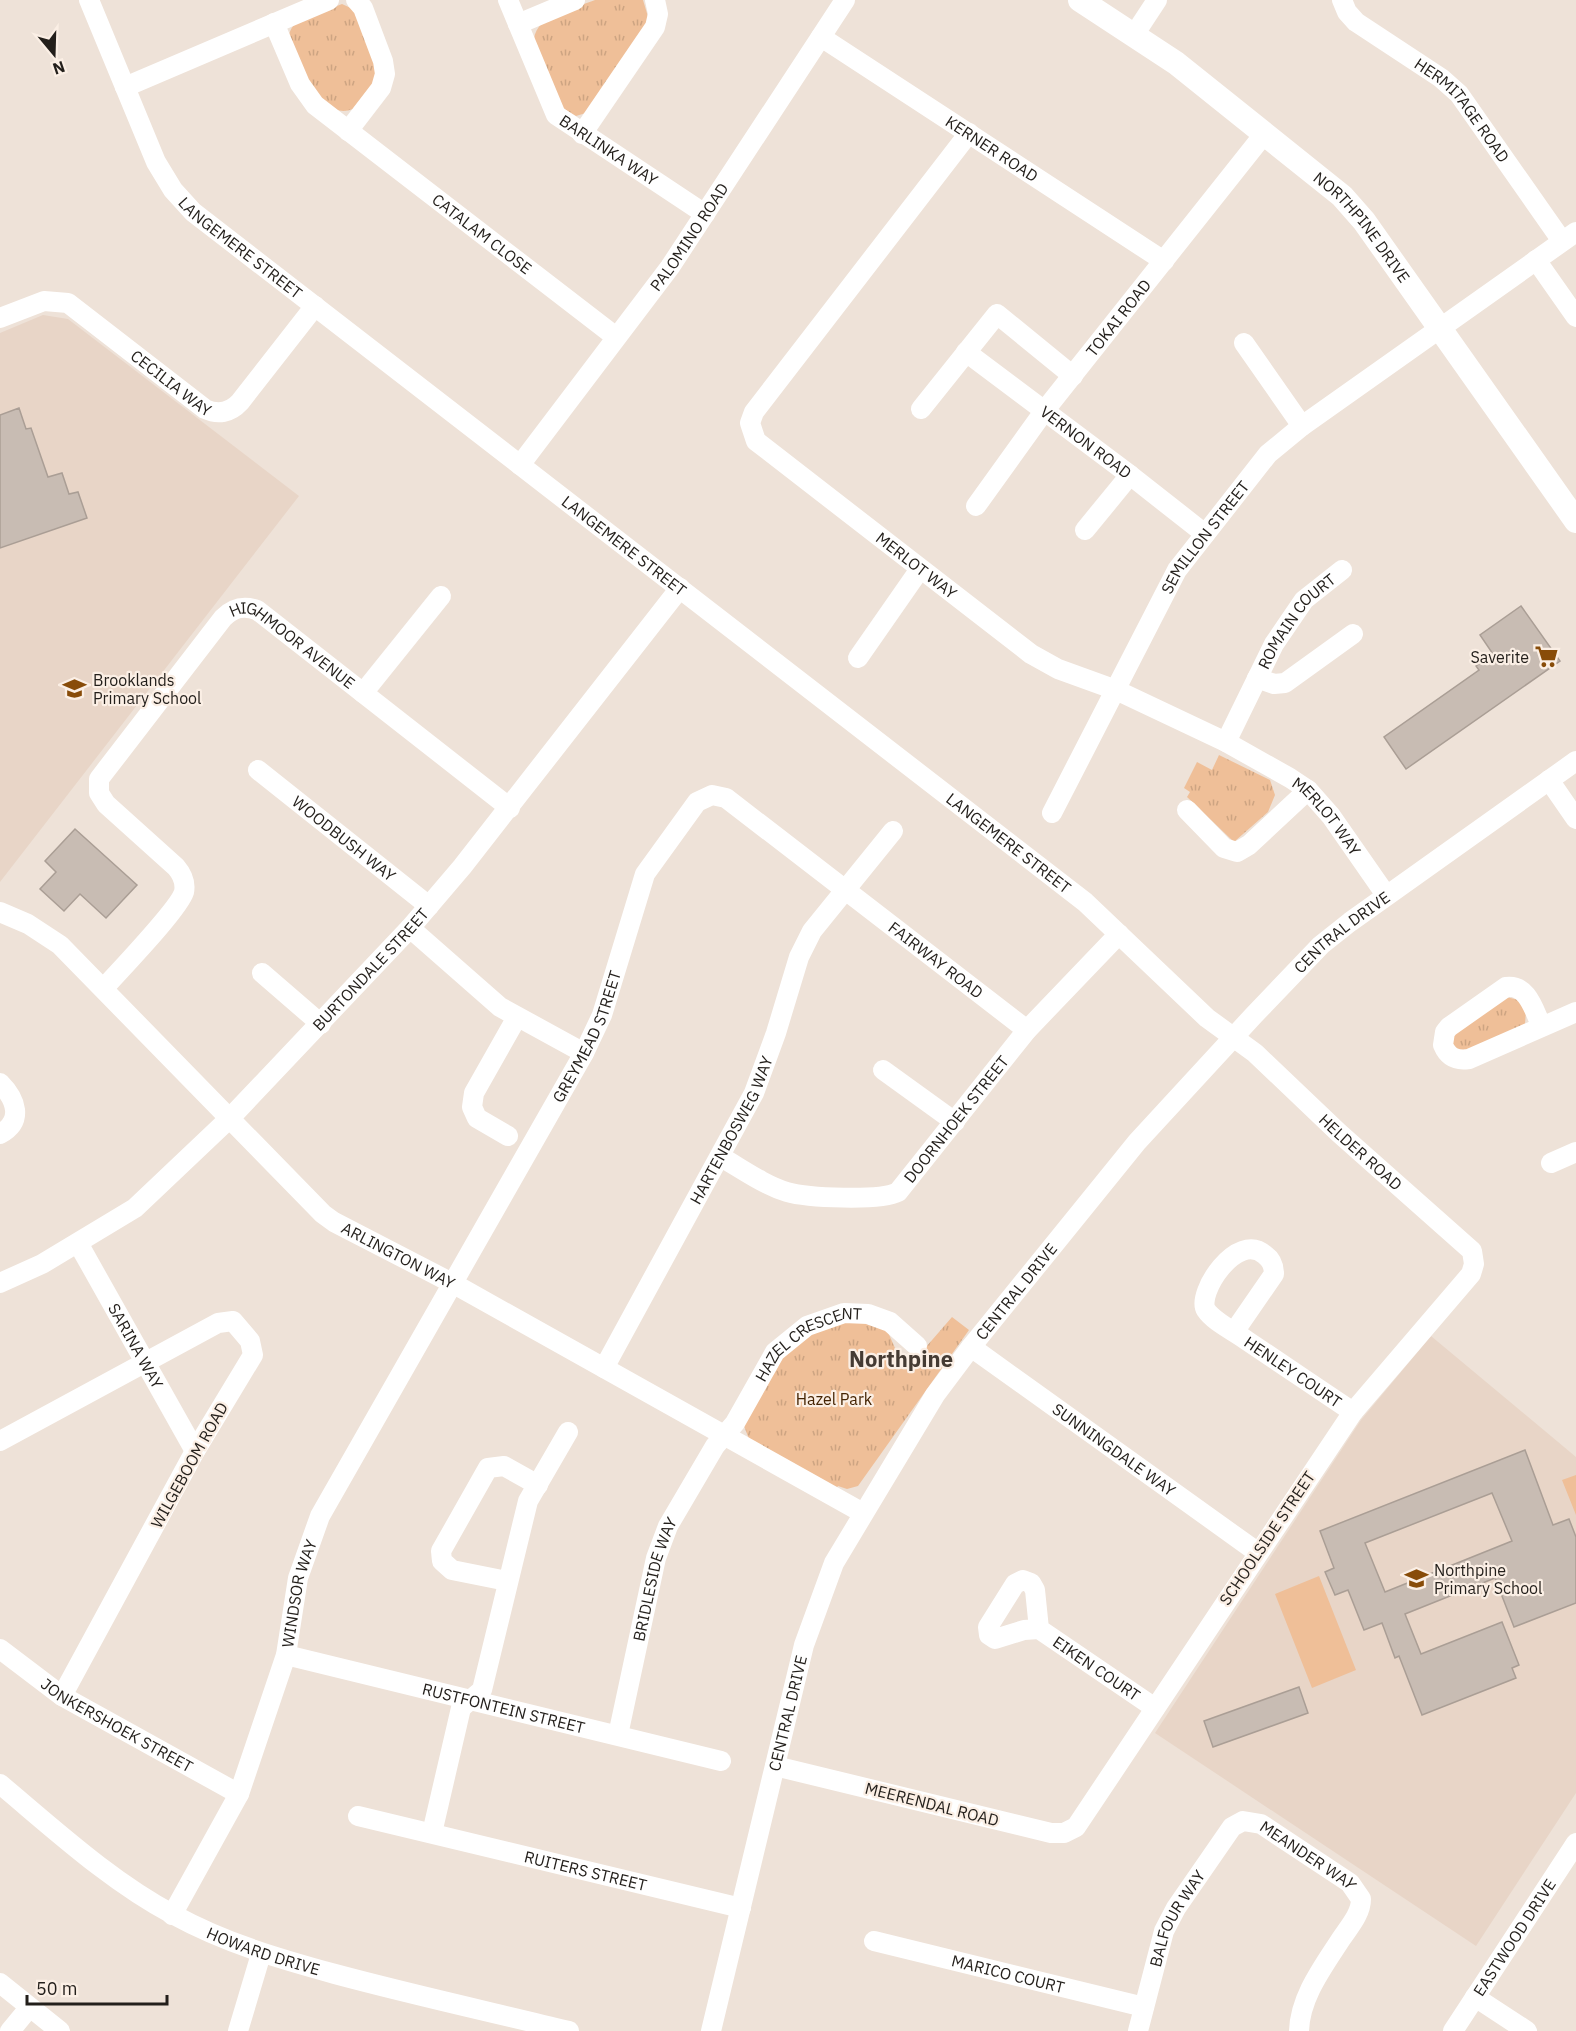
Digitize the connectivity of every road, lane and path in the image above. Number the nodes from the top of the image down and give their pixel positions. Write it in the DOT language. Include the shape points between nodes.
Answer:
graph roads {
  1 [pos="88,0"];
  2 [pos="329,0"];
  3 [pos="356,0"];
  4 [pos="508,0"];
  5 [pos="575,0"];
  6 [pos="655,0"];
  7 [pos="845,0"];
  8 [pos="1080,0"];
  9 [pos="1157,0"];
  10 [pos="1342,0"];
  11 [pos="274,23"];
  12 [pos="518,24"];
  13 [pos="1134,35"];
  14 [pos="821,37"];
  15 [pos="124,87"];
  16 [pos="348,131"];
  17 [pos="1265,133"];
  18 [pos="582,134"];
  19 [pos="969,134"];
  20 [pos="705,214"];
  21 [pos="1569,237"];
  22 [pos="1536,260"];
  23 [pos="1164,261"];
  24 [pos="315,306"];
  25 [pos="1576,317"];
  26 [pos="0,318"];
  27 [pos="1440,329"];
  28 [pos="616,337"];
  29 [pos="1244,344"];
  30 [pos="966,352"];
  31 [pos="1073,376"];
  32 [pos="921,409"];
  33 [pos="1045,410"];
  34 [pos="1302,426"];
  35 [pos="520,465"];
  36 [pos="1130,474"];
  37 [pos="976,506"];
  38 [pos="1576,521"];
  39 [pos="1085,530"];
  40 [pos="1205,534"];
  41 [pos="920,569"];
  42 [pos="1342,570"];
  43 [pos="680,588"];
  44 [pos="441,596"];
  45 [pos="1353,634"];
  46 [pos="858,658"];
  47 [pos="1257,678"];
  48 [pos="1116,690"];
  49 [pos="363,693"];
  50 [pos="1226,742"];
  51 [pos="1576,761"];
  52 [pos="258,770"];
  53 [pos="1549,780"];
  54 [pos="1308,790"];
  55 [pos="712,795"];
  56 [pos="510,808"];
  57 [pos="1187,810"];
  58 [pos="1052,813"];
  59 [pos="1576,819"];
  60 [pos="893,831"];
  61 [pos="845,890"];
  62 [pos="1386,896"];
  63 [pos="429,906"];
  64 [pos="0,912"];
  65 [pos="410,928"];
  66 [pos="1119,934"];
  67 [pos="262,973"];
  68 [pos="104,988"];
  69 [pos="1576,1012"];
  70 [pos="516,1017"];
  71 [pos="321,1024"];
  72 [pos="1542,1027"];
  73 [pos="1027,1030"];
  74 [pos="1233,1037"];
  75 [pos="585,1053"];
  76 [pos="883,1070"];
  77 [pos="0,1083"];
  78 [pos="231,1117"];
  79 [pos="955,1122"];
  80 [pos="0,1134"];
  81 [pos="508,1136"];
  82 [pos="1576,1152"];
  83 [pos="721,1157"];
  84 [pos="1551,1163"];
  85 [pos="78,1242"];
  86 [pos="1471,1274"];
  87 [pos="0,1283"];
  88 [pos="454,1284"];
  89 [pos="1234,1332"];
  90 [pos="917,1346"];
  91 [pos="971,1347"];
  92 [pos="146,1362"];
  93 [pos="604,1368"];
  94 [pos="1353,1412"];
  95 [pos="568,1432"];
  96 [pos="724,1435"];
  97 [pos="0,1441"];
  98 [pos="195,1451"];
  99 [pos="538,1485"];
  100 [pos="863,1513"];
  101 [pos="1257,1552"];
  102 [pos="507,1581"];
  103 [pos="1039,1629"];
  104 [pos="0,1649"];
  105 [pos="286,1655"];
  106 [pos="62,1696"];
  107 [pos="471,1699"];
  108 [pos="1155,1708"];
  109 [pos="618,1735"];
  110 [pos="721,1761"];
  111 [pos="775,1766"];
  112 [pos="0,1784"];
  113 [pos="239,1794"];
  114 [pos="358,1816"];
  115 [pos="1084,1818"];
  116 [pos="1244,1821"];
  117 [pos="432,1833"];
  118 [pos="1576,1843"];
  119 [pos="741,1908"];
  120 [pos="172,1915"];
  121 [pos="874,1941"];
  122 [pos="261,1954"];
  123 [pos="0,1983"];
  124 [pos="1475,1996"];
  125 [pos="1144,2007"];
  126 [pos="29,2008"];
  127 [pos="10,2031"];
  128 [pos="60,2031"];
  129 [pos="238,2031"];
  130 [pos="569,2031"];
  131 [pos="711,2031"];
  132 [pos="1138,2031"];
  133 [pos="1299,2031"];
  134 [pos="1453,2031"];
  135 [pos="1527,2031"];
  1 -- 15 [label="street, LANGEMERE STREET"];
  2 -- 11 [label="street"];
  3 -- 16 [label="street" via="363,8 385,74 381,88"];
  4 -- 12 [label="street, BARLINKA WAY"];
  5 -- 12 [label="street"];
  6 -- 18 [label="street" via="655,27"];
  7 -- 14 [label="street, PALOMINO ROAD"];
  8 -- 13 [label="street, NORTHPINE DRIVE"];
  9 -- 13 [label="street"];
  10 -- 21 [label="street, HERMITAGE ROAD" via="1356,21 1459,94"];
  11 -- 15 [label="street"];
  11 -- 16 [label="street, CATALAM CLOSE" via="305,94"];
  12 -- 18 [label="street, BARLINKA WAY" via="554,111"];
  13 -- 17 [label="street, NORTHPINE DRIVE"];
  14 -- 19 [label="street, KERNER ROAD"];
  14 -- 20 [label="street, PALOMINO ROAD"];
  15 -- 24 [label="street, LANGEMERE STREET" via="156,162 183,202"];
  16 -- 28 [label="street, CATALAM CLOSE"];
  17 -- 23 [label="street, TOKAI ROAD"];
  17 -- 27 [label="street, NORTHPINE DRIVE" via="1353,208"];
  18 -- 20 [label="street, BARLINKA WAY"];
  19 -- 23 [label="street, KERNER ROAD"];
  19 -- 41 [label="street, MERLOT WAY" via="754,412 750,423 760,445"];
  20 -- 28 [label="street, PALOMINO ROAD"];
  21 -- 22 [label="street, SEMILLON STREET"];
  22 -- 25 [label="street"];
  22 -- 27 [label="street, SEMILLON STREET"];
  23 -- 31 [label="street, TOKAI ROAD"];
  24 -- 26 [label="street, CECILIA WAY" via="240,402 231,411 217,413 205,409 68,303 44,301"];
  24 -- 35 [label="street, LANGEMERE STREET"];
  27 -- 34 [label="street, SEMILLON STREET"];
  27 -- 38 [label="street, NORTHPINE DRIVE"];
  28 -- 35 [label="street, PALOMINO ROAD"];
  29 -- 34 [label="street"];
  30 -- 31 [label="street" via="997,314"];
  30 -- 32 [label="street"];
  30 -- 33 [label="street, VERNON ROAD"];
  31 -- 33 [label="street, TOKAI ROAD"];
  33 -- 36 [label="street, VERNON ROAD"];
  33 -- 37 [label="street, TOKAI ROAD"];
  34 -- 40 [label="street, SEMILLON STREET" via="1268,454"];
  35 -- 43 [label="street, LANGEMERE STREET"];
  36 -- 39 [label="street"];
  36 -- 40 [label="street, VERNON ROAD"];
  40 -- 48 [label="street, SEMILLON STREET" via="1167,586"];
  41 -- 46 [label="street"];
  41 -- 48 [label="street, MERLOT WAY" via="1044,662"];
  42 -- 47 [label="street, ROMAIN COURT" via="1304,600"];
  43 -- 56 [label="street, BURTONDALE STREET"];
  43 -- 66 [label="street, LANGEMERE STREET" via="1085,902"];
  44 -- 49 [label="street"];
  45 -- 47 [label="street, ROMAIN COURT" via="1291,680 1274,684"];
  47 -- 50 [label="street, ROMAIN COURT"];
  48 -- 50 [label="street, MERLOT WAY"];
  48 -- 58 [label="street, SEMILLON STREET"];
  49 -- 56 [label="street, HIGHMOOR AVENUE"];
  49 -- 68 [label="street, HIGHMOOR AVENUE" via="257,610 235,609 223,618 99,779 99,793 106,804 176,867 184,879 177,904"];
  50 -- 54 [label="street, MERLOT WAY"];
  51 -- 53 [label="street, CENTRAL DRIVE"];
  52 -- 63 [label="street, WOODBUSH WAY"];
  53 -- 59 [label="street"];
  53 -- 62 [label="street, CENTRAL DRIVE"];
  54 -- 57 [label="street" via="1237,852 1224,848"];
  54 -- 62 [label="street, MERLOT WAY" via="1331,816"];
  55 -- 61 [label="street, FAIRWAY ROAD" via="726,798"];
  55 -- 75 [label="street, GREYMEAD STREET" via="697,802 645,874 602,1015"];
  56 -- 63 [label="street, BURTONDALE STREET"];
  60 -- 61 [label="street"];
  61 -- 73 [label="street, FAIRWAY ROAD"];
  61 -- 83 [label="street, HARTENBOSWEG WAY" via="806,940 766,1063"];
  62 -- 74 [label="street, CENTRAL DRIVE" via="1321,945"];
  63 -- 65 [label="street, BURTONDALE STREET"];
  64 -- 68 [label="street, ARLINGTON WAY" via="60,945"];
  65 -- 70 [label="street" via="484,996"];
  65 -- 71 [label="street, BURTONDALE STREET"];
  66 -- 73 [label="street, DOORNHOEK STREET"];
  66 -- 74 [label="street, LANGEMERE STREET" via="1207,1018"];
  67 -- 71 [label="street"];
  68 -- 78 [label="street, ARLINGTON WAY"];
  69 -- 72 [label="street"];
  70 -- 75 [label="street"];
  70 -- 81 [label="street" via="472,1101 477,1118"];
  71 -- 78 [label="street, BURTONDALE STREET"];
  72 -- 72 [label="street" via="1462,1060 1450,1056 1443,1045 1449,1027 1506,987 1524,992"];
  73 -- 79 [label="street, DOORNHOEK STREET"];
  74 -- 86 [label="street, HELDER ROAD" via="1466,1244 1474,1257"];
  74 -- 91 [label="street, CENTRAL DRIVE" via="1137,1142"];
  75 -- 88 [label="street, GREYMEAD STREET"];
  76 -- 79 [label="street"];
  77 -- 80 [label="street" via="14,1100 16,1114 9,1128"];
  78 -- 85 [label="street, BURTONDALE STREET" via="145,1199"];
  78 -- 88 [label="street, ARLINGTON WAY" via="323,1214"];
  79 -- 83 [label="street, DOORNHOEK STREET" via="904,1186 884,1197 787,1192"];
  82 -- 84 [label="street"];
  83 -- 93 [label="street, HARTENBOSWEG WAY" via="673,1237"];
  85 -- 87 [label="street, BURTONDALE STREET"];
  85 -- 92 [label="street, SARINA WAY"];
  86 -- 94 [label="street, SCHOOLSIDE STREET"];
  88 -- 93 [label="street, ARLINGTON WAY"];
  88 -- 105 [label="street, WINDSOR WAY" via="320,1516 298,1578"];
  89 -- 94 [label="street, HENLEY COURT"];
  90 -- 96 [label="street, HAZEL CRESCENT" via="900,1328 868,1314 844,1313 819,1319 795,1333 775,1352 735,1423"];
  91 -- 100 [label="street, CENTRAL DRIVE" via="935,1395"];
  91 -- 101 [label="street, SUNNINGDALE WAY"];
  92 -- 97 [label="street"];
  92 -- 98 [label="street, SARINA WAY"];
  92 -- 98 [label="street, WILGEBOOM ROAD" via="218,1323 233,1322 250,1341 253,1355"];
  93 -- 96 [label="street, ARLINGTON WAY"];
  94 -- 101 [label="street, SCHOOLSIDE STREET"];
  95 -- 99 [label="street"];
  96 -- 100 [label="street, ARLINGTON WAY"];
  96 -- 109 [label="street, BRIDLESIDE WAY" via="668,1526 656,1558"];
  98 -- 106 [label="street, WILGEBOOM ROAD"];
  99 -- 102 [label="street" via="528,1501"];
  99 -- 102 [label="street" via="504,1466 488,1468 441,1551 442,1561 452,1570"];
  100 -- 111 [label="street, CENTRAL DRIVE" via="816,1604"];
  101 -- 108 [label="street, SCHOOLSIDE STREET"];
  102 -- 107 [label="street" via="482,1690"];
  103 -- 108 [label="street, EIKEN COURT"];
  104 -- 106 [label="street, JONKERSHOEK STREET"];
  105 -- 107 [label="street, RUSTFONTEIN STREET"];
  105 -- 113 [label="street, WINDSOR WAY"];
  106 -- 113 [label="street, JONKERSHOEK STREET"];
  107 -- 109 [label="street, RUSTFONTEIN STREET"];
  107 -- 117 [label="street" via="461,1708"];
  108 -- 115 [label="street, SCHOOLSIDE STREET"];
  109 -- 110 [label="street, RUSTFONTEIN STREET"];
  111 -- 115 [label="street, MEERENDAL ROAD" via="1052,1833 1070,1831"];
  111 -- 119 [label="street, CENTRAL DRIVE"];
  112 -- 120 [label="street, HOWARD DRIVE" via="93,1861"];
  113 -- 120 [label="street, WINDSOR WAY"];
  114 -- 117 [label="street, RUITERS STREET"];
  116 -- 125 [label="street, BALFOUR WAY" via="1227,1832 1176,1908 1164,1931"];
  116 -- 133 [label="street, MEANDER WAY" via="1261,1824 1350,1883 1361,1899 1360,1910 1305,2000"];
  117 -- 119 [label="street, RUITERS STREET"];
  118 -- 124 [label="street, EASTWOOD DRIVE"];
  119 -- 131 [label="street, CENTRAL DRIVE"];
  120 -- 122 [label="street, HOWARD DRIVE"];
  121 -- 125 [label="street, MARICO COURT"];
  122 -- 129 [label="street"];
  122 -- 130 [label="street, HOWARD DRIVE"];
  123 -- 126 [label="street"];
  124 -- 134 [label="street, EASTWOOD DRIVE"];
  124 -- 135 [label="street"];
  125 -- 132 [label="street, BALFOUR WAY"];
  126 -- 127 [label="street"];
  126 -- 128 [label="street"];
}
